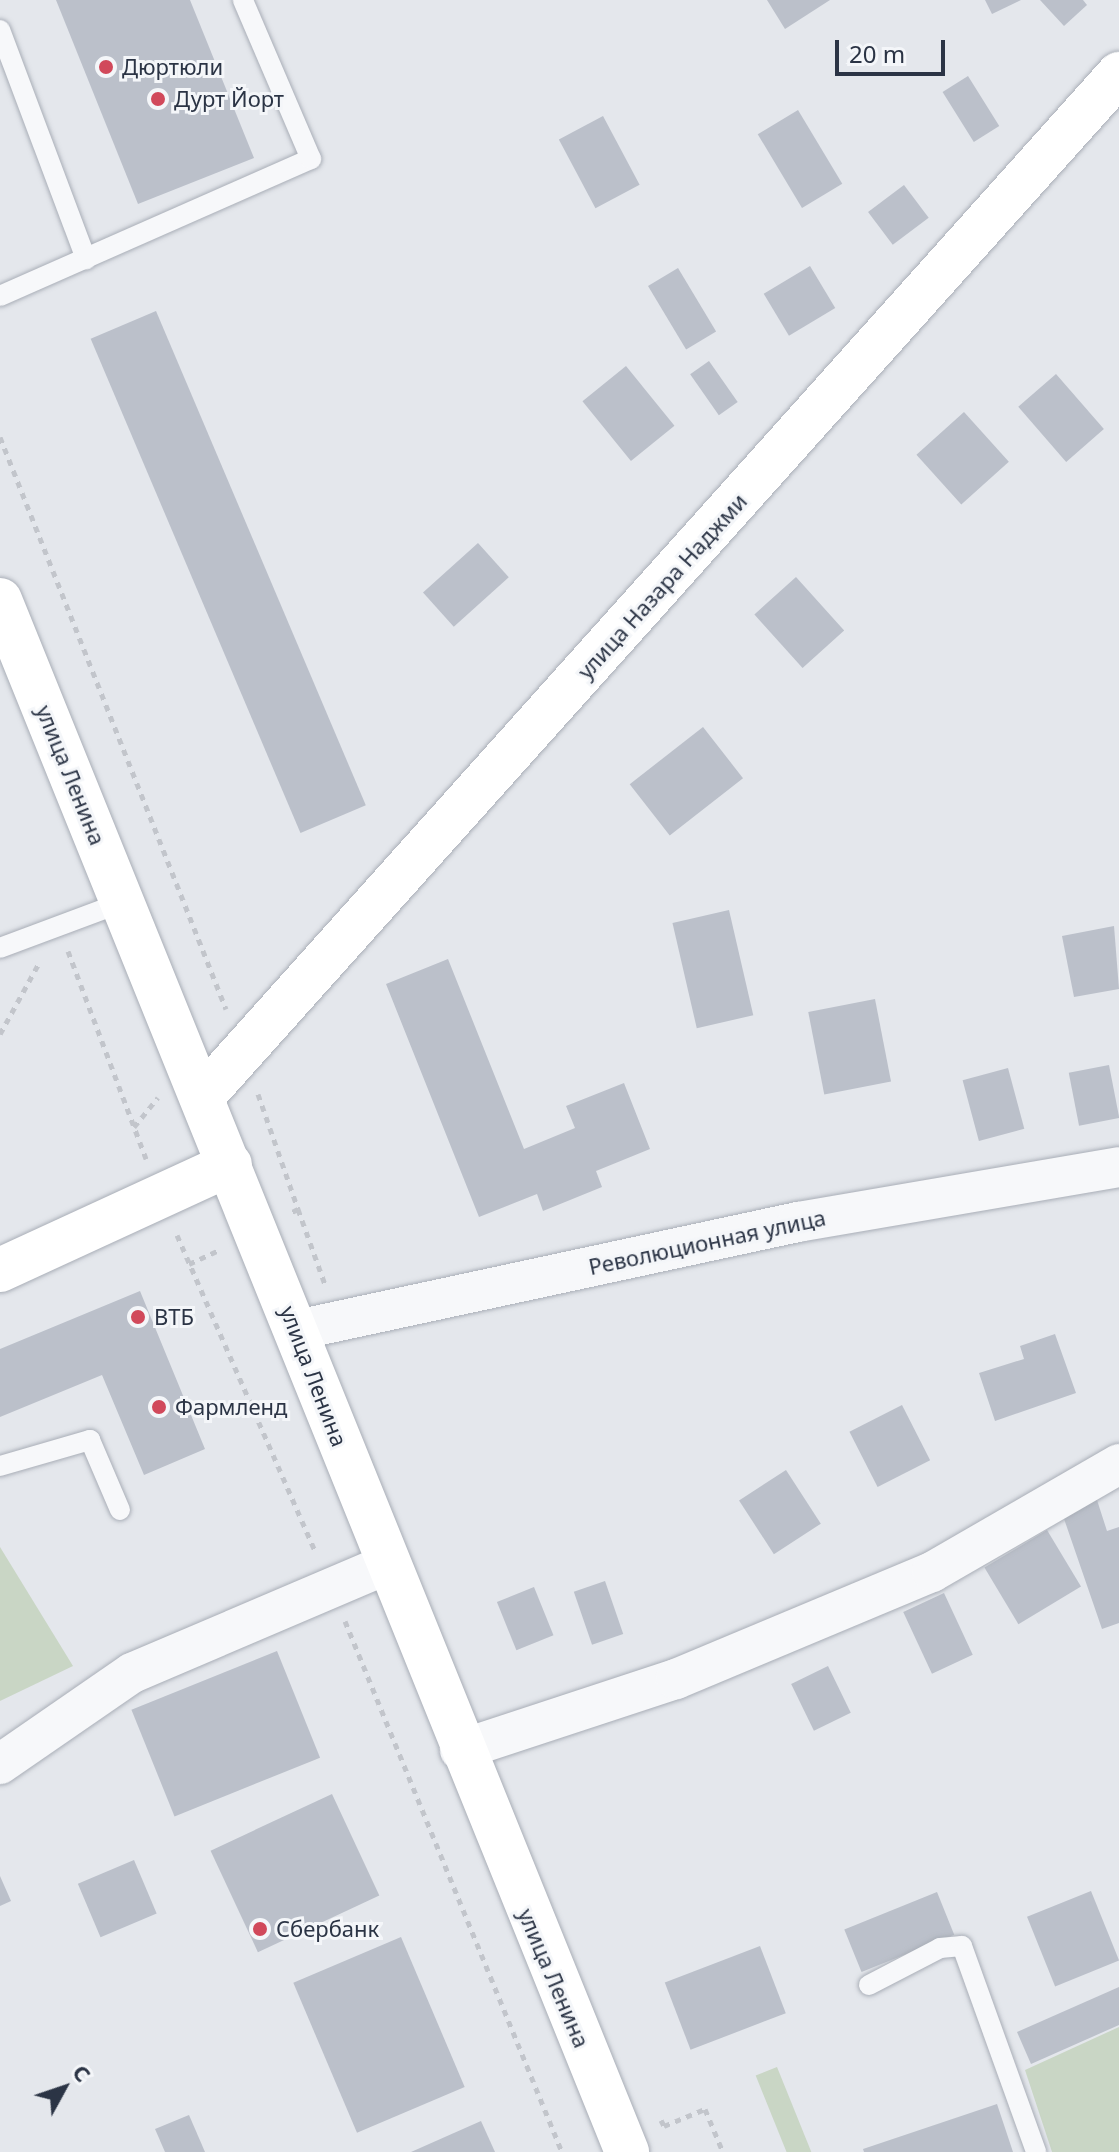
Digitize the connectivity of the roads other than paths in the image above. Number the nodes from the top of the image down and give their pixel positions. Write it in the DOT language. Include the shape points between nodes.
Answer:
graph roads {
  1 [pos="243,0"];
  2 [pos="0,30"];
  3 [pos="1119,74"];
  4 [pos="86,259"];
  5 [pos="0,296"];
  6 [pos="0,600"];
  7 [pos="123,902"];
  8 [pos="0,948"];
  9 [pos="202,1097"];
  10 [pos="230,1164"];
  11 [pos="1119,1167"];
  12 [pos="0,1270"];
  13 [pos="297,1330"];
  14 [pos="1119,1464"];
  15 [pos="0,1466"];
  16 [pos="120,1510"];
  17 [pos="387,1564"];
  18 [pos="460,1750"];
  19 [pos="0,1764"];
  20 [pos="869,1985"];
  21 [pos="627,2152"];
  22 [pos="1036,2152"];
  1 -- 4 [label="lane" via="311,159"];
  2 -- 4 [label="lane"];
  3 -- 9 [label="main road, улица Назара Наджми"];
  4 -- 5 [label="lane"];
  6 -- 7 [label="main road, улица Ленина"];
  7 -- 8 [label="lane"];
  7 -- 9 [label="main road, улица Ленина"];
  9 -- 10 [label="main road, улица Ленина"];
  10 -- 12 [label="main road"];
  10 -- 13 [label="main road, улица Ленина"];
  11 -- 13 [label="street, Революционная улица" via="798,1222"];
  13 -- 17 [label="main road, улица Ленина"];
  14 -- 18 [label="street" via="932,1572 676,1679"];
  15 -- 16 [label="lane" via="90,1440"];
  17 -- 18 [label="main road, улица Ленина"];
  17 -- 19 [label="street" via="132,1673"];
  18 -- 21 [label="main road, улица Ленина"];
  20 -- 22 [label="lane" via="940,1948 962,1946"];
}
